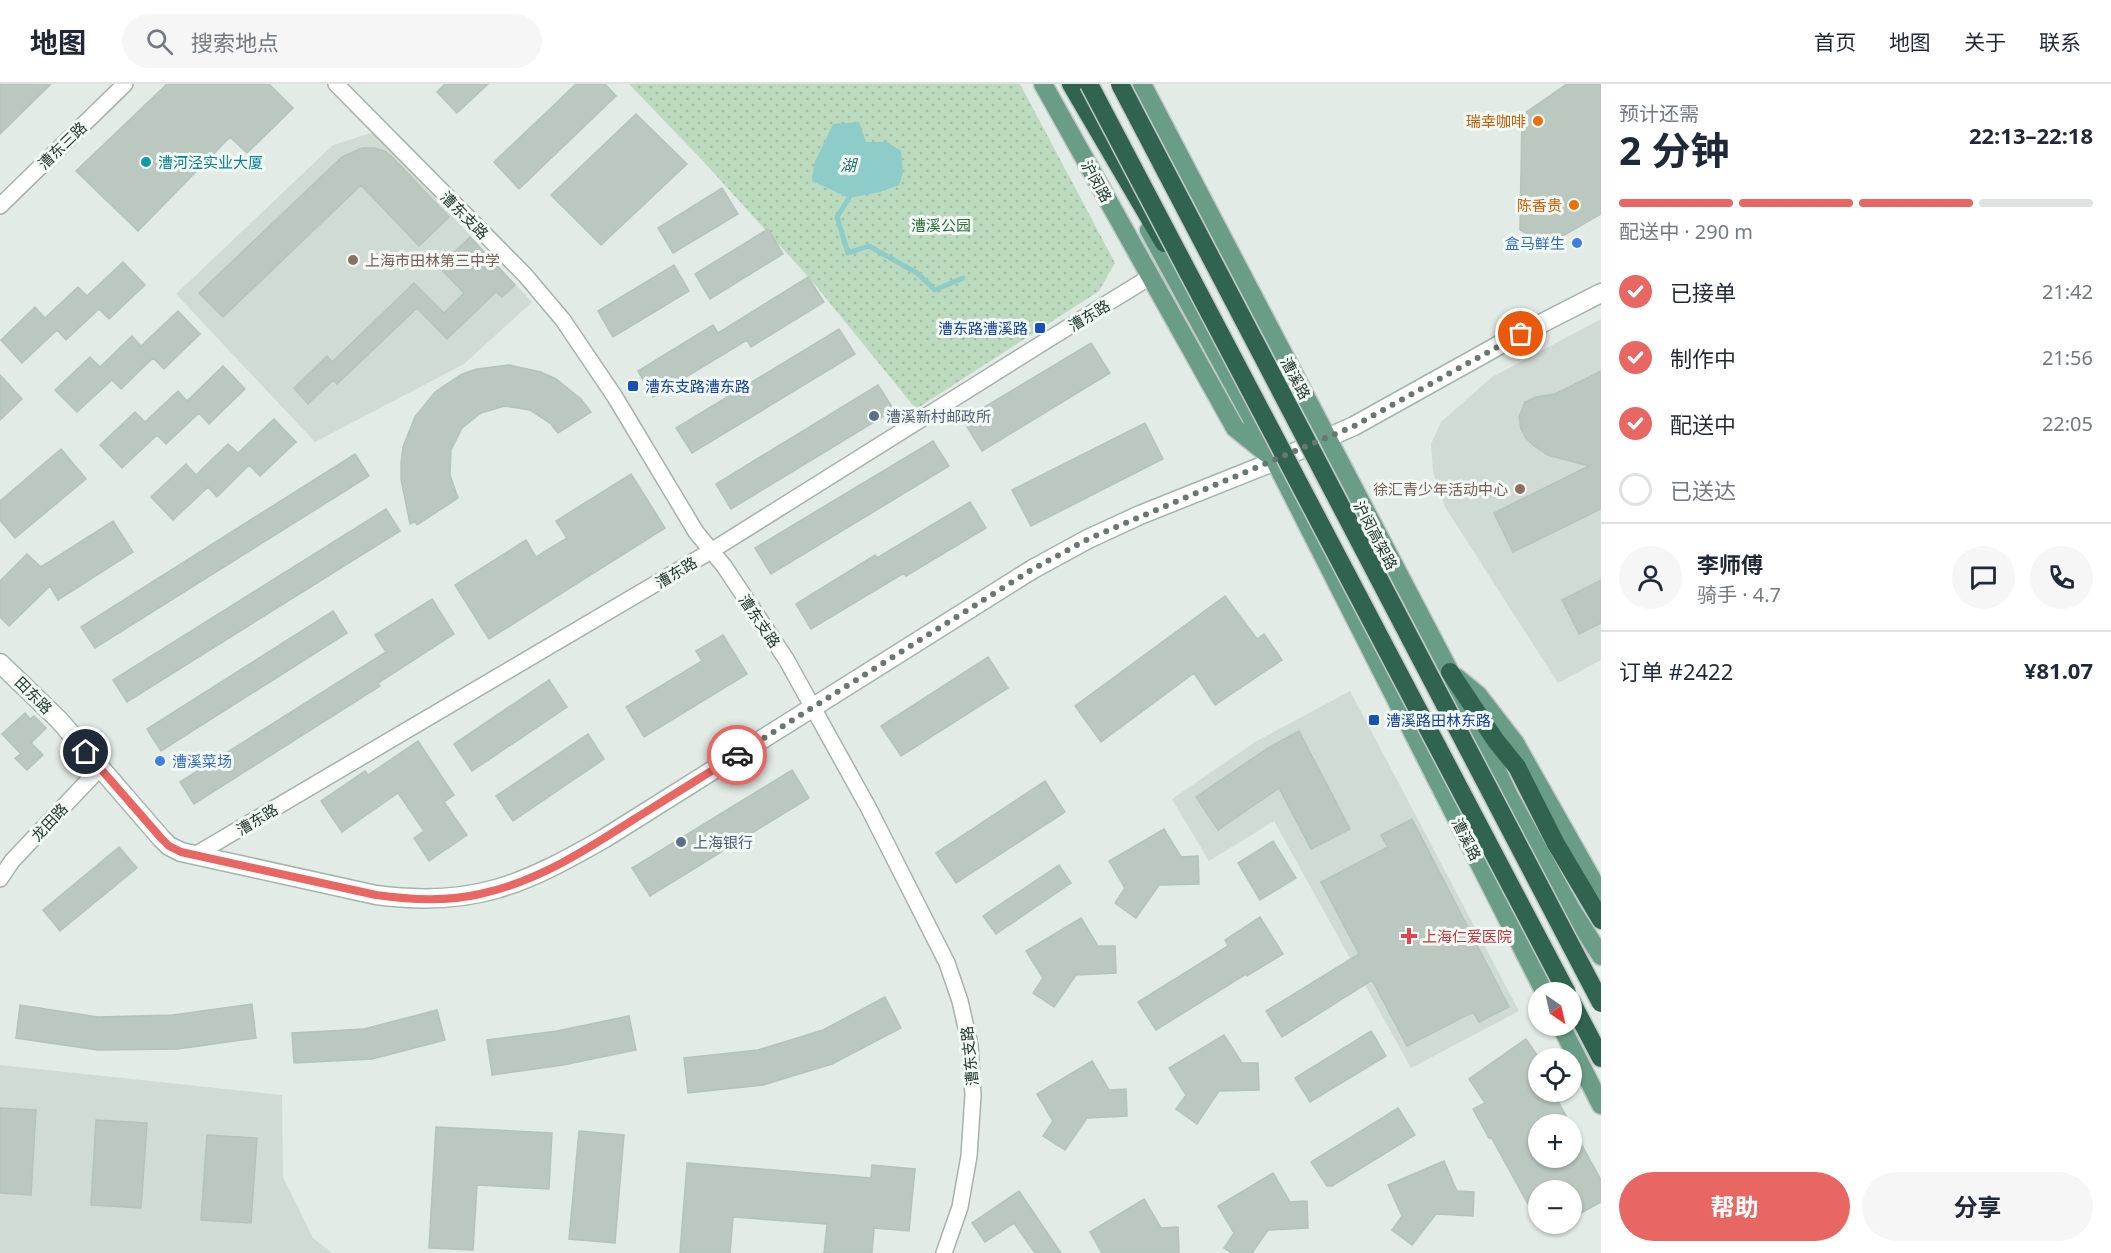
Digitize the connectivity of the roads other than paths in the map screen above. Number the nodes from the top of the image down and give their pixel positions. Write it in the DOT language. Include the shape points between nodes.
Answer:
graph roads {
  1 [pos="125,84"];
  2 [pos="336,84"];
  3 [pos="1043,84"];
  4 [pos="1070,84"];
  5 [pos="1089,84"];
  6 [pos="1120,84"];
  7 [pos="1142,84"];
  8 [pos="0,206"];
  9 [pos="1150,277"];
  10 [pos="1601,292"];
  11 [pos="1260,409"];
  12 [pos="1328,438"];
  13 [pos="1275,461"];
  14 [pos="711,551"];
  15 [pos="0,663"];
  16 [pos="1450,672"];
  17 [pos="813,706"];
  18 [pos="100,768"];
  19 [pos="195,855"];
  20 [pos="0,879"];
  21 [pos="1601,895"];
  22 [pos="1601,920"];
  23 [pos="1601,956"];
  24 [pos="1539,982"];
  25 [pos="1561,982"];
  26 [pos="1601,1003"];
  27 [pos="1582,1022"];
  28 [pos="1567,1036"];
  29 [pos="1601,1058"];
  30 [pos="1601,1105"];
  31 [pos="944,1253"];
  1 -- 8 [label="street, 漕东三路"];
  2 -- 14 [label="street, 漕东支路" via="546,299 615,397"];
  3 -- 9 [label="main road, 沪闵路"];
  4 -- 11 [label="highway, bridge"];
  4 -- 13 [label="main road, 漕溪路"];
  5 -- 11 [label="highway, bridge"];
  6 -- 26 [label="highway, 沪闵高架路, bridge"];
  7 -- 12 [label="main road, 漕溪路"];
  9 -- 13 [label="main road, 漕溪路" via="1235,428"];
  9 -- 14 [label="street, 漕东路"];
  10 -- 12 [label="street, 田东路"];
  11 -- 25 [label="highway, bridge"];
  12 -- 13 [label="street, 田东路"];
  12 -- 16 [label="main road, 漕溪路"];
  13 -- 17 [label="street, 田东路" via="1088,539"];
  13 -- 24 [label="main road, 漕溪路"];
  14 -- 17 [label="street, 漕东支路" via="780,650"];
  14 -- 19 [label="street, 漕东路"];
  15 -- 18 [label="street, 田东路"];
  16 -- 21 [label="main road, 漕溪路" via="1478,695 1515,743"];
  16 -- 22 [label="highway" via="1517,767"];
  16 -- 23 [label="main road, 漕溪路" via="1509,796"];
  17 -- 19 [label="street, 田东路" via="563,862 524,881 481,894 442,900 405,899"];
  17 -- 31 [label="street, 漕东支路" via="921,910 960,1000 970,1045 972,1124 966,1183"];
  18 -- 19 [label="street, 田东路" via="169,846"];
  18 -- 20 [label="street, 龙田路" via="12,861"];
  27 -- 29 [label="highway"];
  28 -- 30 [label="main road"];
}
